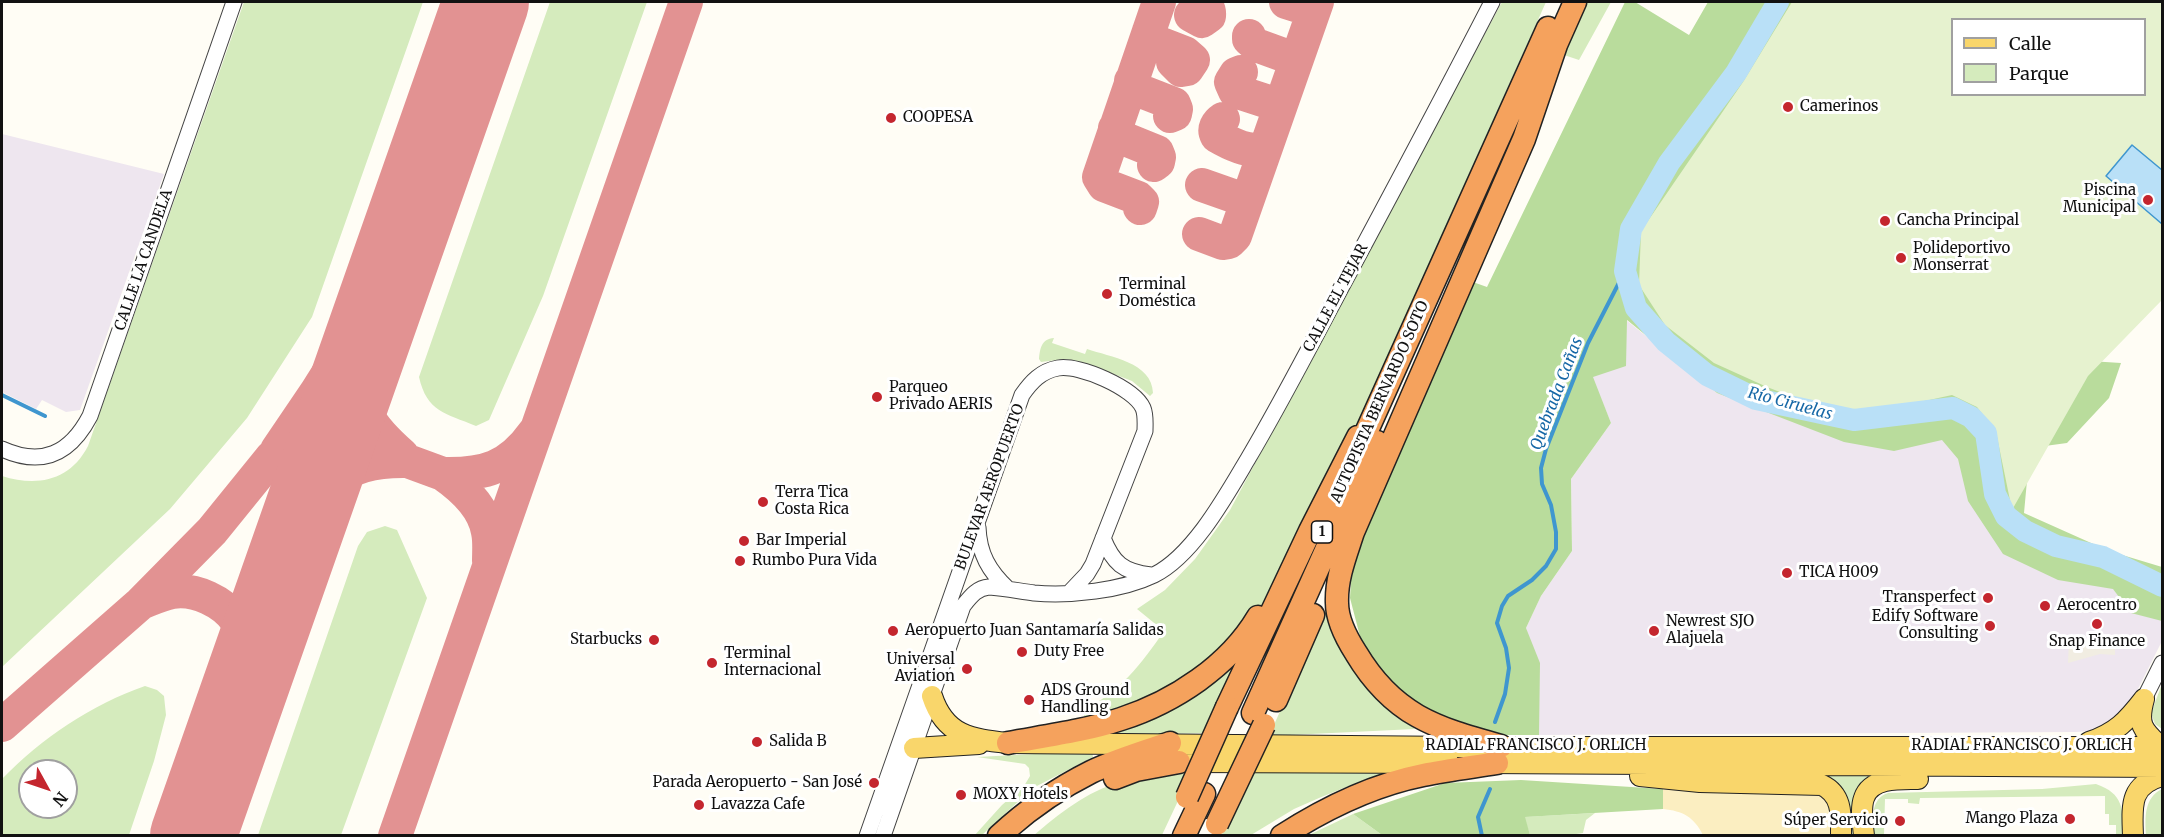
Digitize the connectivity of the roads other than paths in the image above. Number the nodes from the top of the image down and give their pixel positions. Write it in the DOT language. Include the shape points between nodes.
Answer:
graph roads {
  1 [pos="234,2"];
  2 [pos="1492,2"];
  3 [pos="1560,2"];
  4 [pos="1575,2"];
  5 [pos="1557,42"];
  6 [pos="1409,357"];
  7 [pos="2,449"];
  8 [pos="978,521"];
  9 [pos="1310,531"];
  10 [pos="1103,538"];
  11 [pos="1154,575"];
  12 [pos="1008,590"];
  13 [pos="1070,592"];
  14 [pos="2163,663"];
  15 [pos="932,696"];
  16 [pos="2144,699"];
  17 [pos="1246,714"];
  18 [pos="1008,743"];
  19 [pos="2079,745"];
  20 [pos="2162,747"];
  21 [pos="914,748"];
  22 [pos="1174,753"];
  23 [pos="1499,755"];
  24 [pos="1527,764"];
  25 [pos="2163,767"];
  26 [pos="2110,768"];
  27 [pos="2163,776"];
  28 [pos="1202,795"];
  29 [pos="1214,830"];
  30 [pos="867,836"];
  31 [pos="883,836"];
  32 [pos="999,836"];
  33 [pos="1020,836"];
  34 [pos="1168,836"];
  35 [pos="1184,836"];
  36 [pos="1197,836"];
  37 [pos="1282,836"];
  38 [pos="1840,836"];
  39 [pos="1864,836"];
  40 [pos="2133,836"];
  1 -- 7 [label="street, CALLE LA CANDELA" via="90,416 71,443 48,456 25,458"];
  2 -- 11 [label="street, CALLE EL TEJAR" via="1278,407 1219,507 1189,545"];
  3 -- 6 [label="highway, AUTOPISTA BERNARDO SOTO / 1"];
  4 -- 5 [label="highway, AUTOPISTA BERNARDO SOTO / 1"];
  5 -- 6 [label="highway, AUTOPISTA BERNARDO SOTO / 1"];
  5 -- 23 [label="highway" via="1524,140 1353,532 1337,596 1349,640 1389,696 1427,723"];
  6 -- 9 [label="highway, 1"];
  6 -- 17 [label="highway, AUTOPISTA BERNARDO SOTO / 1" via="1341,517"];
  8 -- 10 [label="street, BULEVAR AEROPUERTO" via="1022,396 1037,377 1067,367 1123,389 1143,409 1145,431"];
  8 -- 12 [label="street" via="978,541 984,560"];
  8 -- 30 [label="street, BULEVAR AEROPUERTO"];
  9 -- 17 [label="highway, AUTOPISTA BERNARDO SOTO / 1"];
  9 -- 18 [label="highway" via="1254,624 1198,680 1122,719"];
  10 -- 11 [label="street" via="1109,554 1121,567 1137,574"];
  10 -- 13 [label="street, BULEVAR AEROPUERTO" via="1087,574"];
  11 -- 13 [label="street, CALLE EL TEJAR" via="1113,589"];
  12 -- 13 [label="street, BULEVAR AEROPUERTO"];
  12 -- 15 [label="street, BULEVAR AEROPUERTO" via="981,588 963,606"];
  14 -- 16 [label="street"];
  15 -- 18 [label="main road, RADIAL FRANCISCO J. ORLICH" via="941,716 955,731 967,737"];
  15 -- 21 [label="street, BULEVAR AEROPUERTO"];
  16 -- 19 [label="main road" via="2121,726"];
  16 -- 20 [label="main road" via="2141,723"];
  17 -- 28 [label="highway, AUTOPISTA BERNARDO SOTO / 1"];
  17 -- 29 [label="highway, AUTOPISTA BERNARDO SOTO / 1, bridge"];
  18 -- 21 [label="main road"];
  18 -- 22 [label="main road, RADIAL FRANCISCO J. ORLICH"];
  19 -- 20 [label="main road, RADIAL FRANCISCO J. ORLICH"];
  19 -- 23 [label="main road, RADIAL FRANCISCO J. ORLICH"];
  21 -- 31 [label="street, BULEVAR AEROPUERTO"];
  22 -- 23 [label="main road, RADIAL FRANCISCO J. ORLICH"];
  22 -- 32 [label="highway" via="1092,771 1021,816"];
  22 -- 33 [label="highway" via="1060,804"];
  23 -- 24 [label="main road, RADIAL FRANCISCO J. ORLICH"];
  23 -- 37 [label="highway" via="1392,784 1306,820"];
  24 -- 26 [label="main road, RADIAL FRANCISCO J. ORLICH"];
  24 -- 38 [label="main road" via="1700,782 1816,784 1828,788 1839,800"];
  25 -- 26 [label="main road, RADIAL FRANCISCO J. ORLICH"];
  26 -- 39 [label="main road" via="2008,780 1885,781 1867,791 1863,799"];
  27 -- 40 [label="main road" via="2145,783 2135,795"];
  28 -- 34 [label="highway, AUTOPISTA BERNARDO SOTO / 1"];
  28 -- 35 [label="highway, AUTOPISTA BERNARDO SOTO / 1"];
  28 -- 36 [label="highway, AUTOPISTA BERNARDO SOTO / 1"];
}
